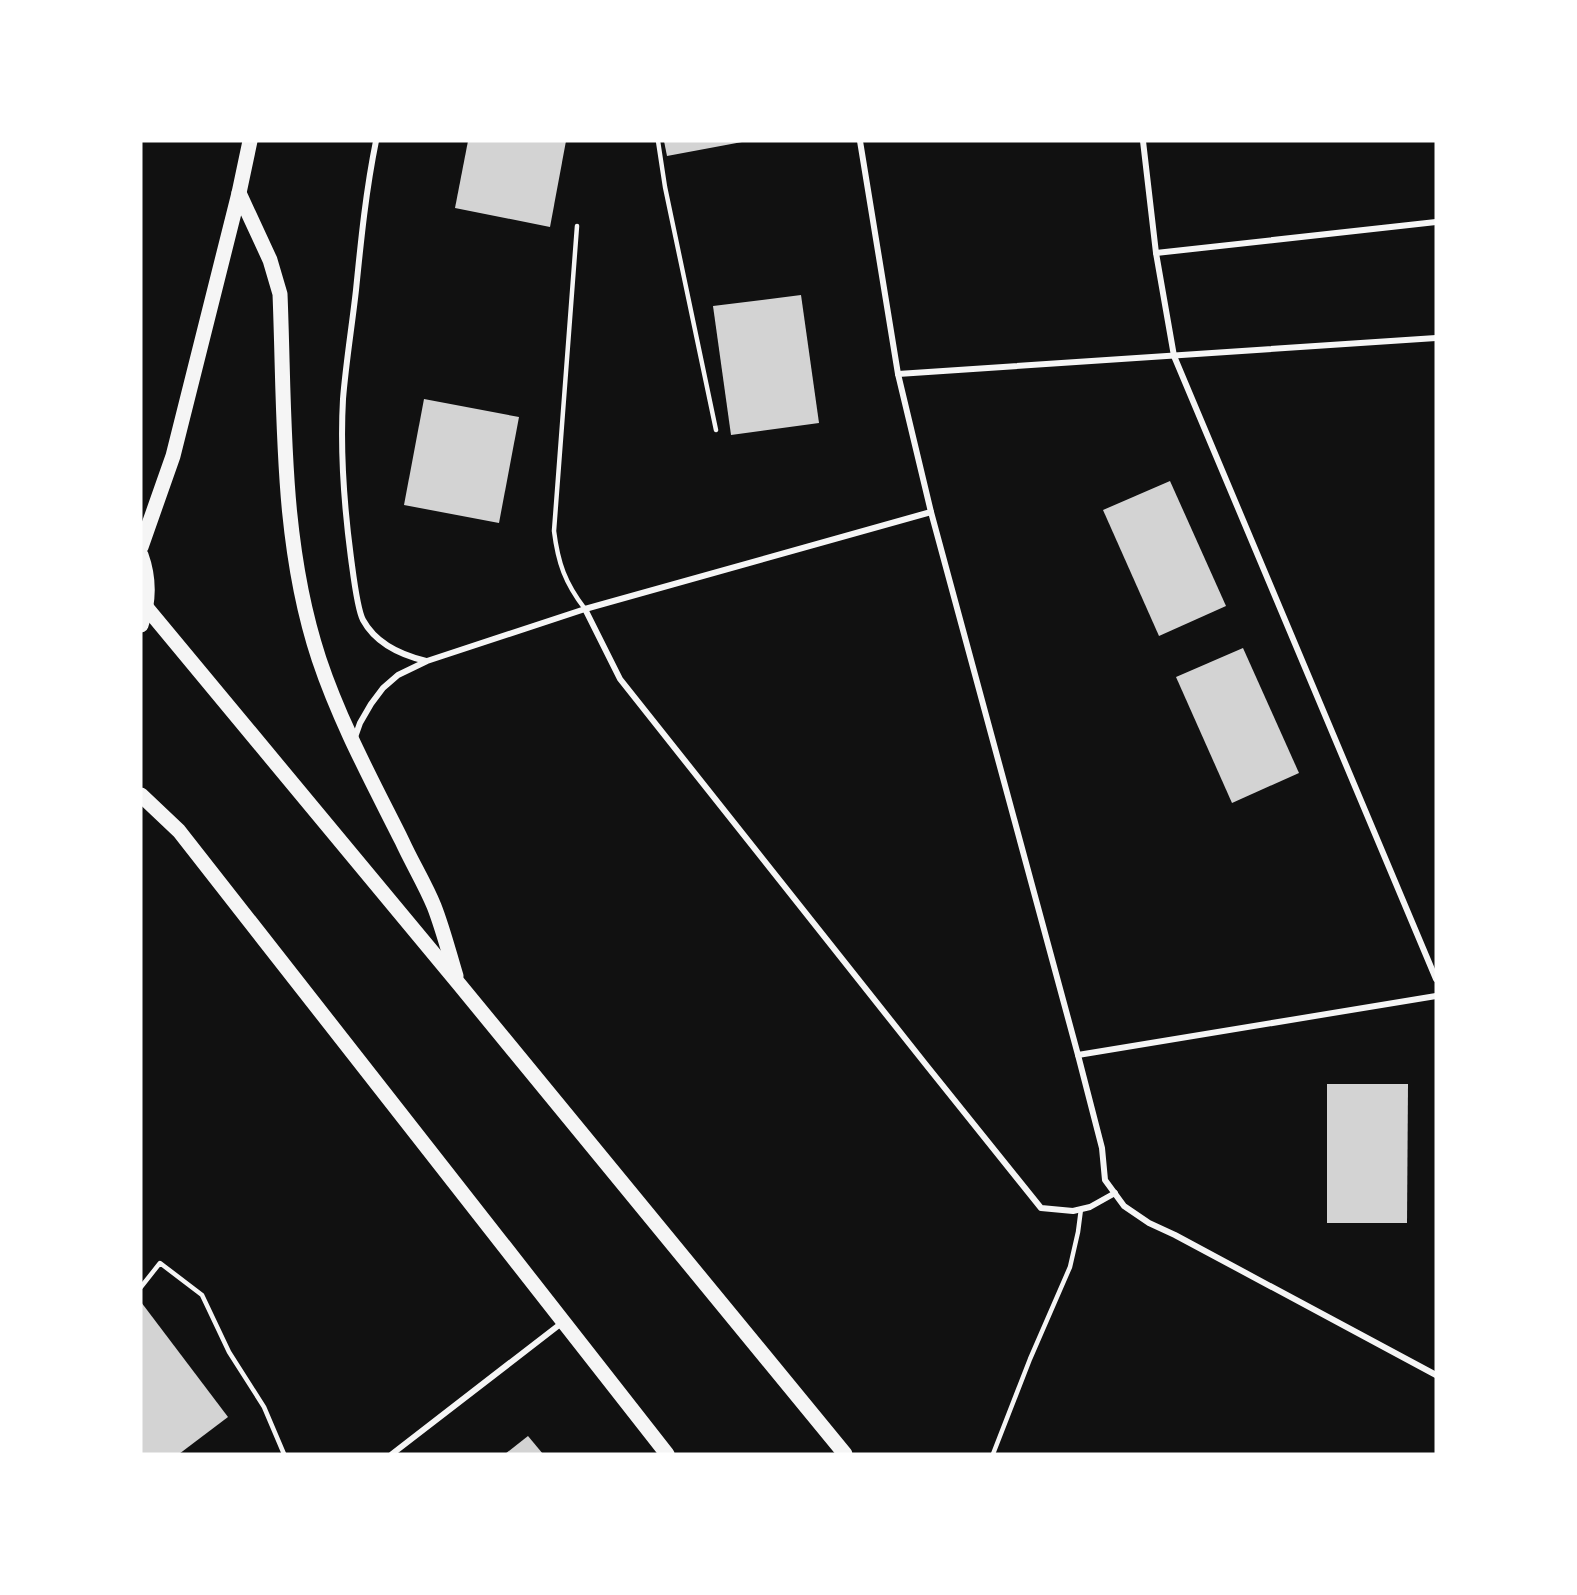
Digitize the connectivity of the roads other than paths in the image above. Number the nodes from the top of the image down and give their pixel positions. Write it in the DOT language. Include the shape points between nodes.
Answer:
graph roads {
  1 [pos="250,141"];
  2 [pos="375,141"];
  3 [pos="658,141"];
  4 [pos="860,141"];
  5 [pos="1143,141"];
  6 [pos="239,193"];
  7 [pos="1436,222"];
  8 [pos="577,226"];
  9 [pos="1156,253"];
  10 [pos="1436,338"];
  11 [pos="1174,356"];
  12 [pos="898,374"];
  13 [pos="716,430"];
  14 [pos="931,512"];
  15 [pos="141,547"];
  16 [pos="141,555"];
  17 [pos="146,607"];
  18 [pos="585,609"];
  19 [pos="141,625"];
  20 [pos="427,661"];
  21 [pos="353,744"];
  22 [pos="141,795"];
  23 [pos="1436,979"];
  24 [pos="459,984"];
  25 [pos="1436,996"];
  26 [pos="1078,1055"];
  27 [pos="1115,1193"];
  28 [pos="1081,1209"];
  29 [pos="141,1287"];
  30 [pos="563,1321"];
  31 [pos="1436,1375"];
  32 [pos="284,1454"];
  33 [pos="392,1454"];
  34 [pos="667,1454"];
  35 [pos="845,1454"];
  36 [pos="993,1454"];
  1 -- 6 [label="main road"];
  2 -- 20 [label="street" via="343,399 346,520 362,618 392,649"];
  3 -- 13 [label="lane"];
  4 -- 12 [label="street"];
  5 -- 9 [label="street"];
  6 -- 15 [label="main road" via="173,456"];
  6 -- 21 [label="main road" via="270,260 280,294 289,515 306,614"];
  7 -- 9 [label="street"];
  8 -- 18 [label="lane" via="554,531 564,576"];
  9 -- 11 [label="street"];
  10 -- 11 [label="street"];
  11 -- 12 [label="street"];
  11 -- 23 [label="street"];
  12 -- 14 [label="street"];
  14 -- 18 [label="street"];
  14 -- 26 [label="street"];
  16 -- 17 [label="main road" via="147,578"];
  17 -- 19 [label="main road"];
  17 -- 24 [label="main road"];
  18 -- 20 [label="street"];
  18 -- 28 [label="street" via="620,679 1041,1208"];
  20 -- 21 [label="street" via="398,675 383,688 370,704"];
  21 -- 24 [label="main road" via="434,906"];
  22 -- 30 [label="main road" via="179,831"];
  24 -- 35 [label="main road"];
  25 -- 26 [label="street"];
  26 -- 27 [label="street" via="1102,1148 1105,1180"];
  27 -- 28 [label="street"];
  27 -- 31 [label="street" via="1124,1206 1149,1223"];
  28 -- 36 [label="lane" via="1070,1267"];
  29 -- 32 [label="lane" via="160,1263 202,1295 230,1352 264,1407"];
  30 -- 33 [label="street"];
  30 -- 34 [label="main road"];
}
